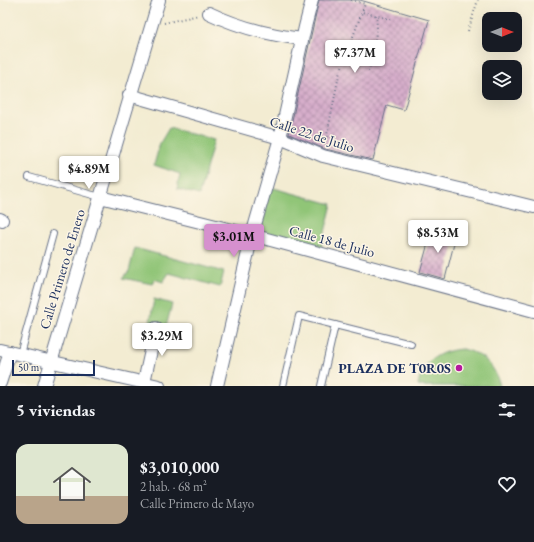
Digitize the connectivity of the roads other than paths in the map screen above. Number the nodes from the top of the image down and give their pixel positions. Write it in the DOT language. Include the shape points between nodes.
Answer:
graph roads {
  1 [pos="159,0"];
  2 [pos="312,0"];
  3 [pos="209,13"];
  4 [pos="302,39"];
  5 [pos="129,95"];
  6 [pos="280,138"];
  7 [pos="29,177"];
  8 [pos="100,197"];
  9 [pos="534,207"];
  10 [pos="53,234"];
  11 [pos="252,235"];
  12 [pos="534,311"];
  13 [pos="335,325"];
  14 [pos="156,328"];
  15 [pos="410,344"];
  16 [pos="10,352"];
  17 [pos="50,361"];
  18 [pos="144,382"];
  19 [pos="0,384"];
  20 [pos="44,386"];
  21 [pos="159,386"];
  22 [pos="216,386"];
  23 [pos="282,386"];
  24 [pos="321,386"];
  1 -- 5 [label="street, Calle Primero de Enero"];
  2 -- 4 [label="street"];
  3 -- 4 [label="street" via="253,31"];
  4 -- 6 [label="street"];
  5 -- 6 [label="street, Calle 22 de Julio"];
  5 -- 8 [label="street, Calle Primero de Enero"];
  6 -- 9 [label="street, Calle 22 de Julio" via="323,156"];
  6 -- 11 [label="street"];
  7 -- 8 [label="lane, Calle 18 de Julio"];
  8 -- 11 [label="street, Calle 18 de Julio"];
  8 -- 17 [label="street, Calle Primero de Enero"];
  10 -- 16 [label="lane"];
  11 -- 12 [label="street, Calle 18 de Julio"];
  11 -- 22 [label="street"];
  13 -- 15 [label="lane"];
  13 -- 23 [label="lane" via="299,316"];
  13 -- 24 [label="lane"];
  14 -- 18 [label="street"];
  16 -- 17 [label="street"];
  16 -- 19 [label="street"];
  17 -- 18 [label="street"];
  17 -- 20 [label="street, Calle Primero de Enero"];
  18 -- 21 [label="street"];
}
